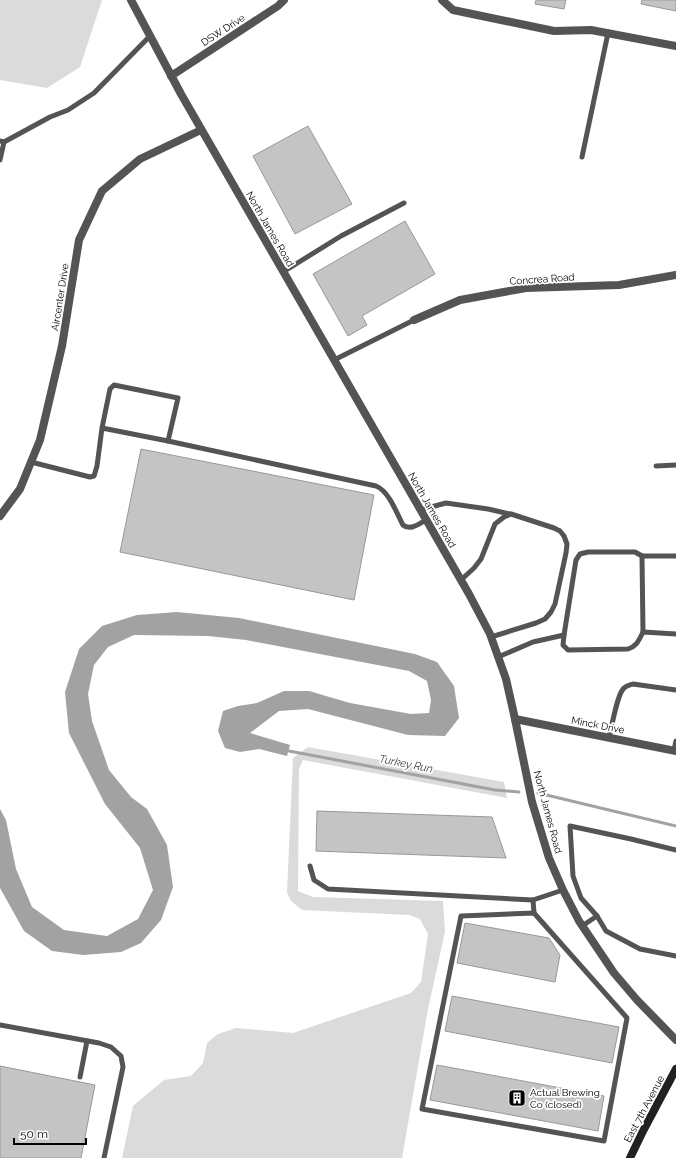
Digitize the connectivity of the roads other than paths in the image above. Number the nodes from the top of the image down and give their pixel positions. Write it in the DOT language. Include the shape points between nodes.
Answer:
graph roads {
  1 [pos="131,0"];
  2 [pos="284,0"];
  3 [pos="442,0"];
  4 [pos="608,33"];
  5 [pos="150,36"];
  6 [pos="676,46"];
  7 [pos="171,76"];
  8 [pos="201,130"];
  9 [pos="2,141"];
  10 [pos="582,157"];
  11 [pos="0,160"];
  12 [pos="404,203"];
  13 [pos="283,272"];
  14 [pos="676,275"];
  15 [pos="414,320"];
  16 [pos="334,360"];
  17 [pos="102,428"];
  18 [pos="168,441"];
  19 [pos="31,462"];
  20 [pos="676,465"];
  21 [pos="656,466"];
  22 [pos="420,510"];
  23 [pos="511,514"];
  24 [pos="0,516"];
  25 [pos="426,520"];
  26 [pos="642,556"];
  27 [pos="676,556"];
  28 [pos="461,580"];
  29 [pos="643,632"];
  30 [pos="676,634"];
  31 [pos="564,635"];
  32 [pos="491,637"];
  33 [pos="498,656"];
  34 [pos="676,690"];
  35 [pos="515,718"];
  36 [pos="609,737"];
  37 [pos="676,741"];
  38 [pos="675,751"];
  39 [pos="676,850"];
  40 [pos="310,866"];
  41 [pos="563,890"];
  42 [pos="533,900"];
  43 [pos="534,913"];
  44 [pos="597,916"];
  45 [pos="582,926"];
  46 [pos="676,956"];
  47 [pos="0,1025"];
  48 [pos="676,1040"];
  49 [pos="87,1041"];
  50 [pos="676,1069"];
  51 [pos="80,1077"];
  52 [pos="104,1158"];
  53 [pos="630,1158"];
  1 -- 5 [label="street, North James Road"];
  2 -- 7 [label="street, DSW Drive"];
  3 -- 4 [label="street" via="453,10 554,31 591,30"];
  4 -- 6 [label="street"];
  4 -- 10 [label="lane"];
  5 -- 7 [label="street, North James Road"];
  5 -- 9 [label="lane" via="94,93 68,110 50,116"];
  7 -- 8 [label="street, North James Road"];
  8 -- 13 [label="street, North James Road"];
  8 -- 19 [label="street, Aircenter Drive" via="140,159 102,191 79,240 62,346 40,440"];
  9 -- 11 [label="lane"];
  12 -- 13 [label="lane" via="341,236"];
  13 -- 16 [label="street, North James Road"];
  14 -- 15 [label="street, Concrea Road" via="619,285 526,288 460,300"];
  15 -- 16 [label="lane"];
  16 -- 22 [label="street, North James Road"];
  17 -- 18 [label="lane"];
  17 -- 18 [label="lane" via="110,389 114,385 178,398"];
  17 -- 19 [label="lane" via="94,476"];
  18 -- 25 [label="lane" via="380,487 387,495 402,525 408,528"];
  19 -- 24 [label="street, Aircenter Drive" via="20,489"];
  20 -- 21 [label="lane"];
  22 -- 23 [label="lane" via="446,504"];
  22 -- 25 [label="street, North James Road"];
  23 -- 28 [label="lane" via="496,524 481,559"];
  23 -- 32 [label="lane" via="560,531 564,536 566,553 555,604 545,619"];
  25 -- 28 [label="street, North James Road"];
  26 -- 27 [label="lane"];
  26 -- 29 [label="lane"];
  26 -- 31 [label="lane" via="635,552 580,554 576,560"];
  28 -- 32 [label="street, North James Road"];
  29 -- 30 [label="lane"];
  29 -- 31 [label="lane" via="638,643 628,649 568,650 563,645"];
  31 -- 33 [label="lane" via="533,642"];
  32 -- 33 [label="street, North James Road"];
  33 -- 35 [label="street, North James Road"];
  34 -- 36 [label="lane" via="633,684 623,688"];
  35 -- 36 [label="street, Minck Drive"];
  35 -- 41 [label="street, North James Road" via="532,802 549,858"];
  36 -- 38 [label="street, Minck Drive"];
  37 -- 38 [label="lane"];
  39 -- 44 [label="lane" via="570,826 573,876 581,898"];
  40 -- 42 [label="lane" via="314,880 328,889"];
  41 -- 42 [label="lane"];
  41 -- 45 [label="street, North James Road"];
  42 -- 43 [label="lane"];
  43 -- 43 [label="lane" via="628,1018 604,1141 422,1109 461,916"];
  44 -- 45 [label="lane"];
  44 -- 46 [label="lane" via="606,931 640,949"];
  45 -- 48 [label="street, North James Road" via="637,1000"];
  47 -- 49 [label="lane"];
  49 -- 51 [label="lane"];
  49 -- 52 [label="lane" via="110,1046 121,1056 123,1067"];
  50 -- 53 [label="street, East 7th Avenue"];
}
